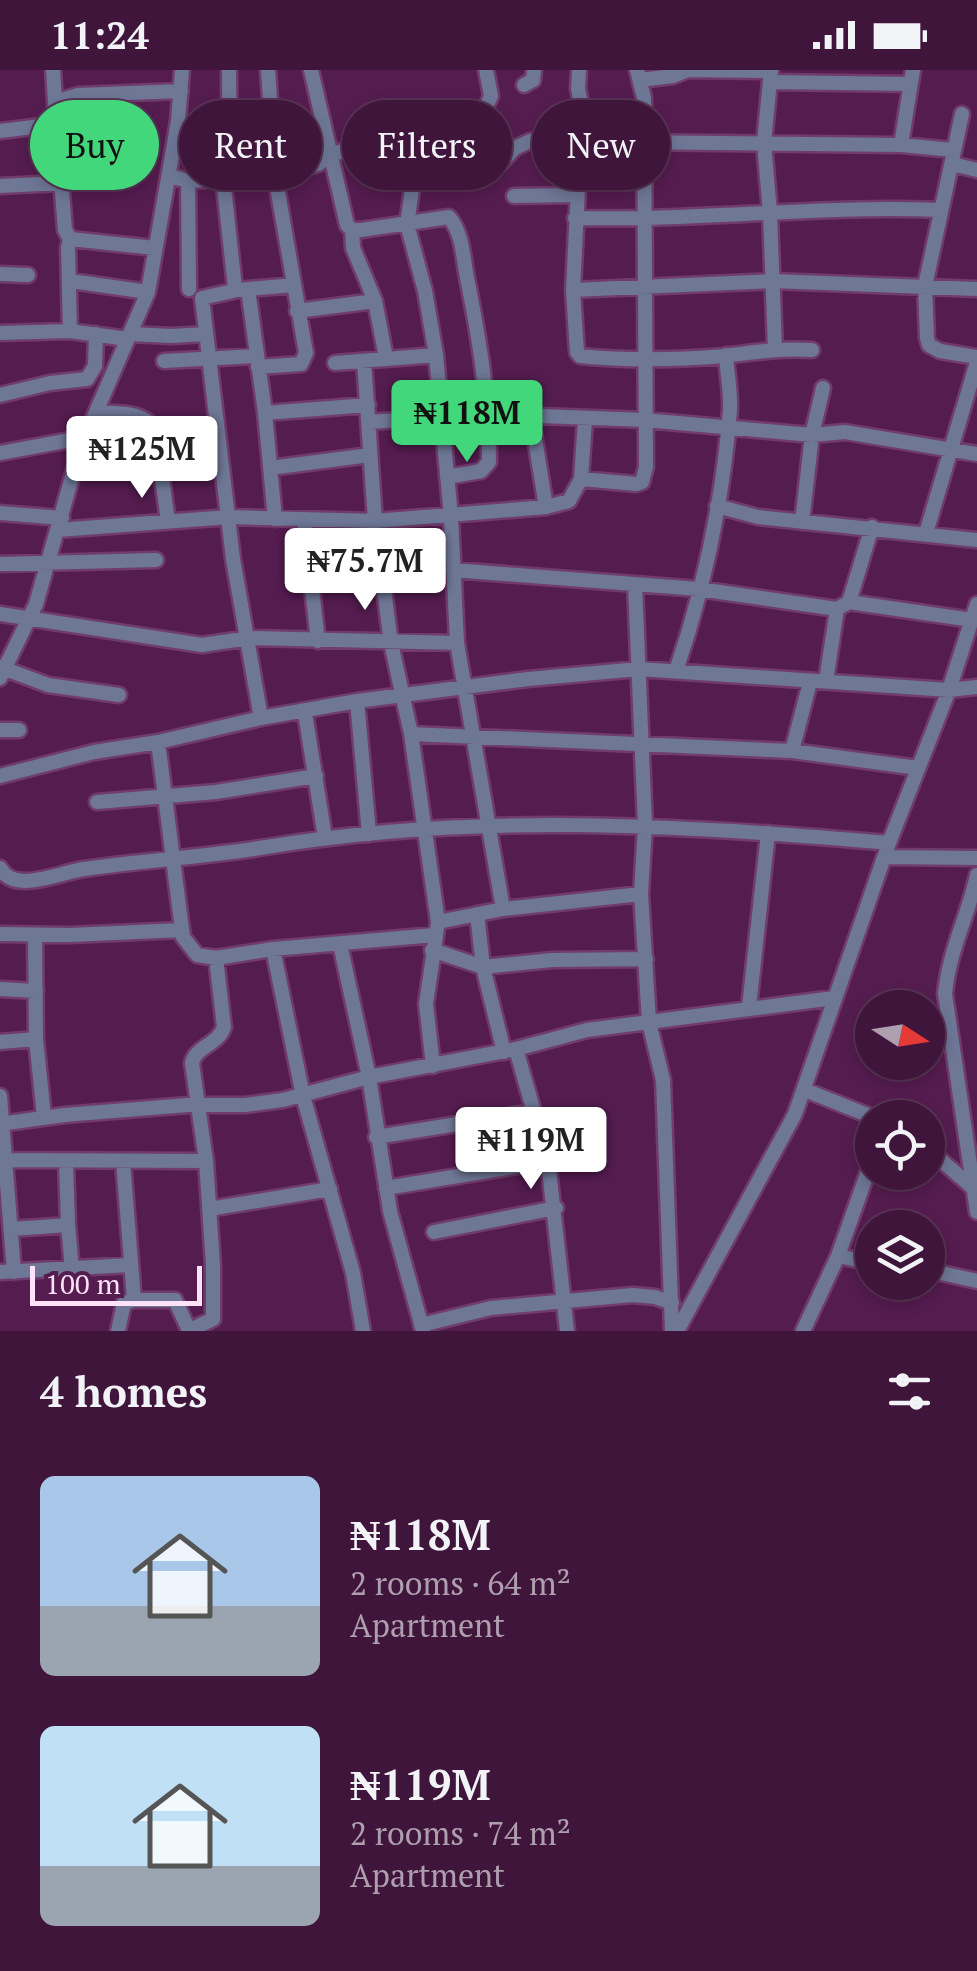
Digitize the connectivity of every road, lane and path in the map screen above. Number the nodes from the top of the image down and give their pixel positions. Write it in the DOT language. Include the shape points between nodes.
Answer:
graph roads {
  1 [pos="53,70"];
  2 [pos="182,70"];
  3 [pos="228,70"];
  4 [pos="268,70"];
  5 [pos="311,70"];
  6 [pos="486,70"];
  7 [pos="534,70"];
  8 [pos="579,70"];
  9 [pos="688,70"];
  10 [pos="771,74"];
  11 [pos="638,75"];
  12 [pos="911,77"];
  13 [pos="524,85"];
  14 [pos="181,91"];
  15 [pos="56,100"];
  16 [pos="62,100"];
  17 [pos="227,100"];
  18 [pos="270,100"];
  19 [pos="490,100"];
  20 [pos="580,100"];
  21 [pos="644,100"];
  22 [pos="962,114"];
  23 [pos="30,127"];
  24 [pos="0,131"];
  25 [pos="670,144"];
  26 [pos="764,144"];
  27 [pos="902,145"];
  28 [pos="342,151"];
  29 [pos="329,156"];
  30 [pos="953,157"];
  31 [pos="322,161"];
  32 [pos="977,170"];
  33 [pos="169,176"];
  34 [pos="179,179"];
  35 [pos="30,185"];
  36 [pos="0,186"];
  37 [pos="62,190"];
  38 [pos="188,190"];
  39 [pos="227,190"];
  40 [pos="278,190"];
  41 [pos="412,190"];
  42 [pos="576,190"];
  43 [pos="645,190"];
  44 [pos="514,196"];
  45 [pos="576,196"];
  46 [pos="940,210"];
  47 [pos="770,213"];
  48 [pos="575,218"];
  49 [pos="645,220"];
  50 [pos="408,224"];
  51 [pos="352,230"];
  52 [pos="70,239"];
  53 [pos="155,248"];
  54 [pos="0,274"];
  55 [pos="28,275"];
  56 [pos="70,281"];
  57 [pos="773,281"];
  58 [pos="294,284"];
  59 [pos="646,284"];
  60 [pos="925,286"];
  61 [pos="189,288"];
  62 [pos="977,289"];
  63 [pos="240,290"];
  64 [pos="574,290"];
  65 [pos="148,292"];
  66 [pos="375,301"];
  67 [pos="297,311"];
  68 [pos="70,331"];
  69 [pos="0,334"];
  70 [pos="96,334"];
  71 [pos="205,334"];
  72 [pos="128,336"];
  73 [pos="775,348"];
  74 [pos="812,350"];
  75 [pos="436,355"];
  76 [pos="726,356"];
  77 [pos="386,358"];
  78 [pos="207,360"];
  79 [pos="364,360"];
  80 [pos="977,360"];
  81 [pos="164,361"];
  82 [pos="258,361"];
  83 [pos="644,361"];
  84 [pos="335,363"];
  85 [pos="823,388"];
  86 [pos="0,395"];
  87 [pos="368,406"];
  88 [pos="97,412"];
  89 [pos="265,414"];
  90 [pos="489,414"];
  91 [pos="531,415"];
  92 [pos="440,418"];
  93 [pos="585,419"];
  94 [pos="644,420"];
  95 [pos="368,422"];
  96 [pos="726,428"];
  97 [pos="812,434"];
  98 [pos="86,438"];
  99 [pos="952,448"];
  100 [pos="0,453"];
  101 [pos="977,454"];
  102 [pos="370,456"];
  103 [pos="76,464"];
  104 [pos="270,468"];
  105 [pos="163,472"];
  106 [pos="447,477"];
  107 [pos="581,479"];
  108 [pos="546,506"];
  109 [pos="717,506"];
  110 [pos="0,513"];
  111 [pos="451,516"];
  112 [pos="228,518"];
  113 [pos="275,518"];
  114 [pos="304,520"];
  115 [pos="168,521"];
  116 [pos="375,522"];
  117 [pos="802,522"];
  118 [pos="60,524"];
  119 [pos="872,526"];
  120 [pos="926,533"];
  121 [pos="977,540"];
  122 [pos="156,560"];
  123 [pos="49,562"];
  124 [pos="0,564"];
  125 [pos="453,570"];
  126 [pos="635,585"];
  127 [pos="699,588"];
  128 [pos="977,604"];
  129 [pos="843,606"];
  130 [pos="0,614"];
  131 [pos="972,620"];
  132 [pos="28,621"];
  133 [pos="249,638"];
  134 [pos="318,641"];
  135 [pos="390,643"];
  136 [pos="457,643"];
  137 [pos="639,669"];
  138 [pos="2,671"];
  139 [pos="676,671"];
  140 [pos="818,681"];
  141 [pos="977,687"];
  142 [pos="464,688"];
  143 [pos="950,690"];
  144 [pos="119,695"];
  145 [pos="403,696"];
  146 [pos="357,702"];
  147 [pos="306,712"];
  148 [pos="261,718"];
  149 [pos="0,730"];
  150 [pos="19,730"];
  151 [pos="411,734"];
  152 [pos="473,735"];
  153 [pos="158,742"];
  154 [pos="641,745"];
  155 [pos="792,751"];
  156 [pos="918,768"];
  157 [pos="0,776"];
  158 [pos="316,776"];
  159 [pos="166,795"];
  160 [pos="97,802"];
  161 [pos="489,823"];
  162 [pos="645,825"];
  163 [pos="424,828"];
  164 [pos="768,832"];
  165 [pos="369,834"];
  166 [pos="325,838"];
  167 [pos="886,850"];
  168 [pos="174,858"];
  169 [pos="977,858"];
  170 [pos="0,868"];
  171 [pos="977,874"];
  172 [pos="641,894"];
  173 [pos="503,909"];
  174 [pos="477,914"];
  175 [pos="182,930"];
  176 [pos="0,934"];
  177 [pos="35,935"];
  178 [pos="435,936"];
  179 [pos="340,944"];
  180 [pos="273,949"];
  181 [pos="216,958"];
  182 [pos="646,958"];
  183 [pos="483,967"];
  184 [pos="0,989"];
  185 [pos="36,991"];
  186 [pos="834,998"];
  187 [pos="749,1007"];
  188 [pos="649,1022"];
  189 [pos="36,1039"];
  190 [pos="0,1042"];
  191 [pos="510,1051"];
  192 [pos="433,1066"];
  193 [pos="369,1076"];
  194 [pos="805,1090"];
  195 [pos="0,1096"];
  196 [pos="303,1096"];
  197 [pos="196,1105"];
  198 [pos="855,1110"];
  199 [pos="534,1112"];
  200 [pos="44,1117"];
  201 [pos="2,1124"];
  202 [pos="376,1137"];
  203 [pos="2,1160"];
  204 [pos="66,1160"];
  205 [pos="124,1161"];
  206 [pos="206,1161"];
  207 [pos="548,1161"];
  208 [pos="945,1164"];
  209 [pos="972,1187"];
  210 [pos="386,1188"];
  211 [pos="330,1189"];
  212 [pos="861,1190"];
  213 [pos="4,1200"];
  214 [pos="556,1208"];
  215 [pos="209,1209"];
  216 [pos="977,1212"];
  217 [pos="68,1224"];
  218 [pos="12,1229"];
  219 [pos="434,1232"];
  220 [pos="838,1256"];
  221 [pos="855,1260"];
  222 [pos="131,1266"];
  223 [pos="72,1268"];
  224 [pos="7,1272"];
  225 [pos="945,1274"];
  226 [pos="977,1281"];
  227 [pos="134,1300"];
  228 [pos="565,1302"];
  229 [pos="672,1303"];
  230 [pos="422,1328"];
  231 [pos="188,1330"];
  232 [pos="118,1331"];
  233 [pos="363,1331"];
  234 [pos="567,1331"];
  235 [pos="675,1331"];
  236 [pos="803,1331"];
  1 -- 15 [label="street"];
  2 -- 14 [label="street"];
  3 -- 17 [label="street"];
  4 -- 18 [label="street"];
  5 -- 29 [label="street"];
  6 -- 19 [label="street"];
  7 -- 13 [label="street"];
  8 -- 20 [label="street"];
  9 -- 10 [label="street"];
  9 -- 11 [label="street"];
  10 -- 12 [label="street"];
  10 -- 26 [label="street"];
  11 -- 21 [label="street"];
  12 -- 27 [label="street"];
  14 -- 16 [label="street"];
  14 -- 33 [label="street"];
  22 -- 30 [label="street"];
  23 -- 24 [label="street"];
  25 -- 26 [label="street"];
  26 -- 27 [label="street"];
  26 -- 47 [label="street"];
  27 -- 30 [label="street"];
  28 -- 29 [label="street"];
  29 -- 31 [label="street"];
  29 -- 51 [label="street"];
  30 -- 32 [label="street"];
  30 -- 46 [label="street"];
  33 -- 34 [label="street"];
  33 -- 53 [label="street"];
  35 -- 36 [label="street"];
  37 -- 52 [label="street"];
  38 -- 61 [label="street"];
  39 -- 63 [label="street"];
  40 -- 58 [label="street"];
  41 -- 50 [label="street"];
  42 -- 45 [label="street"];
  43 -- 49 [label="street"];
  44 -- 45 [label="street"];
  45 -- 48 [label="street"];
  46 -- 47 [label="street"];
  46 -- 60 [label="street"];
  47 -- 49 [label="street"];
  47 -- 57 [label="street"];
  48 -- 49 [label="street"];
  48 -- 64 [label="street"];
  49 -- 59 [label="street"];
  50 -- 51 [label="street"];
  50 -- 75 [label="street"];
  50 -- 90 [label="street" via="448,216 455,224"];
  51 -- 66 [label="street"];
  52 -- 53 [label="street"];
  52 -- 56 [label="street"];
  53 -- 65 [label="street"];
  54 -- 55 [label="street"];
  56 -- 65 [label="street"];
  56 -- 68 [label="street"];
  57 -- 59 [label="street"];
  57 -- 60 [label="street"];
  57 -- 73 [label="street"];
  58 -- 63 [label="street"];
  58 -- 67 [label="street"];
  59 -- 64 [label="street"];
  59 -- 83 [label="street"];
  60 -- 62 [label="street"];
  60 -- 80 [label="street" via="930,345"];
  63 -- 71 [label="street" via="202,298"];
  63 -- 82 [label="street"];
  64 -- 83 [label="street" via="576,352"];
  65 -- 72 [label="street"];
  66 -- 67 [label="street"];
  66 -- 77 [label="street"];
  67 -- 82 [label="street" via="305,361"];
  68 -- 69 [label="street"];
  68 -- 70 [label="street"];
  70 -- 72 [label="street"];
  70 -- 86 [label="street" via="95,366 87,378"];
  71 -- 72 [label="street"];
  71 -- 78 [label="street"];
  72 -- 88 [label="street"];
  73 -- 74 [label="street"];
  73 -- 76 [label="street"];
  75 -- 77 [label="street"];
  75 -- 92 [label="street"];
  76 -- 83 [label="street"];
  76 -- 96 [label="street"];
  77 -- 79 [label="street"];
  78 -- 81 [label="street"];
  78 -- 82 [label="street"];
  78 -- 112 [label="street"];
  79 -- 84 [label="street"];
  79 -- 87 [label="street"];
  80 -- 99 [label="street"];
  82 -- 89 [label="street"];
  83 -- 94 [label="street"];
  85 -- 97 [label="street"];
  87 -- 89 [label="street"];
  87 -- 95 [label="street"];
  88 -- 98 [label="street"];
  88 -- 105 [label="street" via="148,419"];
  89 -- 104 [label="street"];
  90 -- 91 [label="street"];
  90 -- 92 [label="street"];
  90 -- 106 [label="street" via="486,468"];
  91 -- 93 [label="street"];
  91 -- 108 [label="street"];
  92 -- 95 [label="street"];
  92 -- 106 [label="street"];
  93 -- 94 [label="street"];
  93 -- 107 [label="street"];
  94 -- 96 [label="street"];
  94 -- 107 [label="street" via="642,482"];
  95 -- 102 [label="street"];
  96 -- 97 [label="street"];
  96 -- 109 [label="street"];
  97 -- 99 [label="street" via="845,432"];
  97 -- 117 [label="street"];
  98 -- 100 [label="street"];
  98 -- 103 [label="street"];
  99 -- 101 [label="street"];
  99 -- 120 [label="street"];
  102 -- 104 [label="street"];
  102 -- 116 [label="street"];
  103 -- 105 [label="street"];
  103 -- 118 [label="street"];
  104 -- 113 [label="street"];
  105 -- 115 [label="street"];
  106 -- 111 [label="street"];
  107 -- 108 [label="street" via="568,501"];
  108 -- 111 [label="street"];
  109 -- 117 [label="street"];
  109 -- 127 [label="street"];
  110 -- 118 [label="street"];
  111 -- 116 [label="street"];
  111 -- 125 [label="street"];
  112 -- 113 [label="street"];
  112 -- 115 [label="street"];
  112 -- 133 [label="street"];
  113 -- 114 [label="street"];
  114 -- 116 [label="street"];
  114 -- 134 [label="street"];
  115 -- 118 [label="street"];
  116 -- 135 [label="street"];
  117 -- 119 [label="street"];
  118 -- 123 [label="street"];
  119 -- 120 [label="street"];
  119 -- 129 [label="street"];
  120 -- 121 [label="street"];
  122 -- 123 [label="street"];
  123 -- 124 [label="street"];
  123 -- 132 [label="street"];
  125 -- 126 [label="street"];
  125 -- 136 [label="street"];
  126 -- 127 [label="street"];
  126 -- 137 [label="street"];
  127 -- 129 [label="street"];
  127 -- 139 [label="street"];
  128 -- 131 [label="street"];
  129 -- 131 [label="street"];
  129 -- 140 [label="street"];
  130 -- 132 [label="street"];
  131 -- 143 [label="street"];
  132 -- 133 [label="street" via="202,645"];
  132 -- 138 [label="street"];
  133 -- 134 [label="street"];
  133 -- 148 [label="street"];
  134 -- 135 [label="street"];
  135 -- 136 [label="street"];
  135 -- 145 [label="street"];
  136 -- 142 [label="street"];
  137 -- 139 [label="street"];
  137 -- 142 [label="street"];
  137 -- 154 [label="street"];
  138 -- 144 [label="street"];
  139 -- 140 [label="street"];
  140 -- 143 [label="street"];
  140 -- 155 [label="street"];
  141 -- 143 [label="street"];
  142 -- 145 [label="street"];
  142 -- 152 [label="street"];
  143 -- 156 [label="street"];
  145 -- 146 [label="street"];
  145 -- 151 [label="street"];
  146 -- 147 [label="street"];
  146 -- 165 [label="street"];
  147 -- 148 [label="street"];
  147 -- 158 [label="street"];
  148 -- 153 [label="street"];
  149 -- 150 [label="street"];
  151 -- 152 [label="street"];
  151 -- 163 [label="street"];
  152 -- 154 [label="street"];
  152 -- 161 [label="street"];
  153 -- 157 [label="street"];
  153 -- 159 [label="street"];
  154 -- 155 [label="street"];
  154 -- 162 [label="street"];
  155 -- 156 [label="street"];
  156 -- 167 [label="street"];
  158 -- 159 [label="street"];
  158 -- 166 [label="street"];
  159 -- 160 [label="street"];
  159 -- 168 [label="street"];
  161 -- 162 [label="street"];
  161 -- 163 [label="street"];
  161 -- 173 [label="street"];
  162 -- 164 [label="street"];
  162 -- 172 [label="street"];
  163 -- 165 [label="street"];
  163 -- 178 [label="street"];
  164 -- 167 [label="street"];
  164 -- 187 [label="street"];
  165 -- 166 [label="street"];
  166 -- 168 [label="street"];
  167 -- 169 [label="street"];
  167 -- 186 [label="street"];
  168 -- 170 [label="street" via="26,882"];
  168 -- 175 [label="street"];
  171 -- 209 [label="street" via="948,963 945,994"];
  172 -- 173 [label="street"];
  172 -- 182 [label="street"];
  173 -- 174 [label="street"];
  174 -- 178 [label="street"];
  174 -- 183 [label="street"];
  175 -- 177 [label="street"];
  175 -- 181 [label="street" via="192,951"];
  176 -- 177 [label="street"];
  177 -- 185 [label="street"];
  178 -- 179 [label="street"];
  178 -- 183 [label="street"];
  178 -- 192 [label="street" via="426,1004"];
  179 -- 180 [label="street"];
  179 -- 193 [label="street"];
  180 -- 181 [label="street"];
  180 -- 196 [label="street"];
  181 -- 197 [label="street" via="224,1028 194,1056"];
  182 -- 183 [label="street"];
  182 -- 188 [label="street"];
  183 -- 191 [label="street"];
  184 -- 185 [label="street"];
  185 -- 189 [label="street"];
  186 -- 187 [label="street"];
  186 -- 194 [label="street"];
  187 -- 188 [label="street"];
  188 -- 191 [label="street"];
  188 -- 229 [label="street" via="663,1080"];
  189 -- 190 [label="street"];
  189 -- 200 [label="street"];
  191 -- 192 [label="street"];
  191 -- 199 [label="street"];
  192 -- 193 [label="street"];
  193 -- 196 [label="street"];
  193 -- 202 [label="street"];
  194 -- 198 [label="street"];
  194 -- 235 [label="street"];
  195 -- 201 [label="street"];
  196 -- 197 [label="street"];
  196 -- 211 [label="street"];
  197 -- 200 [label="street"];
  197 -- 206 [label="street"];
  199 -- 202 [label="street"];
  199 -- 207 [label="street"];
  200 -- 201 [label="street"];
  201 -- 203 [label="street"];
  202 -- 210 [label="street"];
  203 -- 204 [label="street"];
  203 -- 213 [label="street"];
  204 -- 205 [label="street"];
  204 -- 217 [label="street"];
  205 -- 206 [label="street"];
  205 -- 222 [label="street"];
  206 -- 215 [label="street"];
  207 -- 210 [label="street"];
  207 -- 214 [label="street"];
  208 -- 209 [label="street"];
  209 -- 216 [label="street"];
  210 -- 230 [label="street"];
  211 -- 215 [label="street"];
  211 -- 233 [label="street"];
  212 -- 220 [label="street"];
  213 -- 218 [label="street"];
  214 -- 219 [label="street"];
  214 -- 228 [label="street"];
  215 -- 231 [label="street" via="213,1319"];
  217 -- 218 [label="street"];
  217 -- 223 [label="street"];
  218 -- 224 [label="street"];
  220 -- 221 [label="street"];
  220 -- 236 [label="street"];
  222 -- 223 [label="street"];
  222 -- 227 [label="street"];
  223 -- 224 [label="street"];
  225 -- 226 [label="street"];
  227 -- 231 [label="street" via="175,1300"];
  227 -- 232 [label="street" via="124,1303"];
  228 -- 229 [label="street" via="633,1295"];
  228 -- 230 [label="street" via="491,1308"];
  228 -- 234 [label="street"];
  229 -- 235 [label="street"];
}
